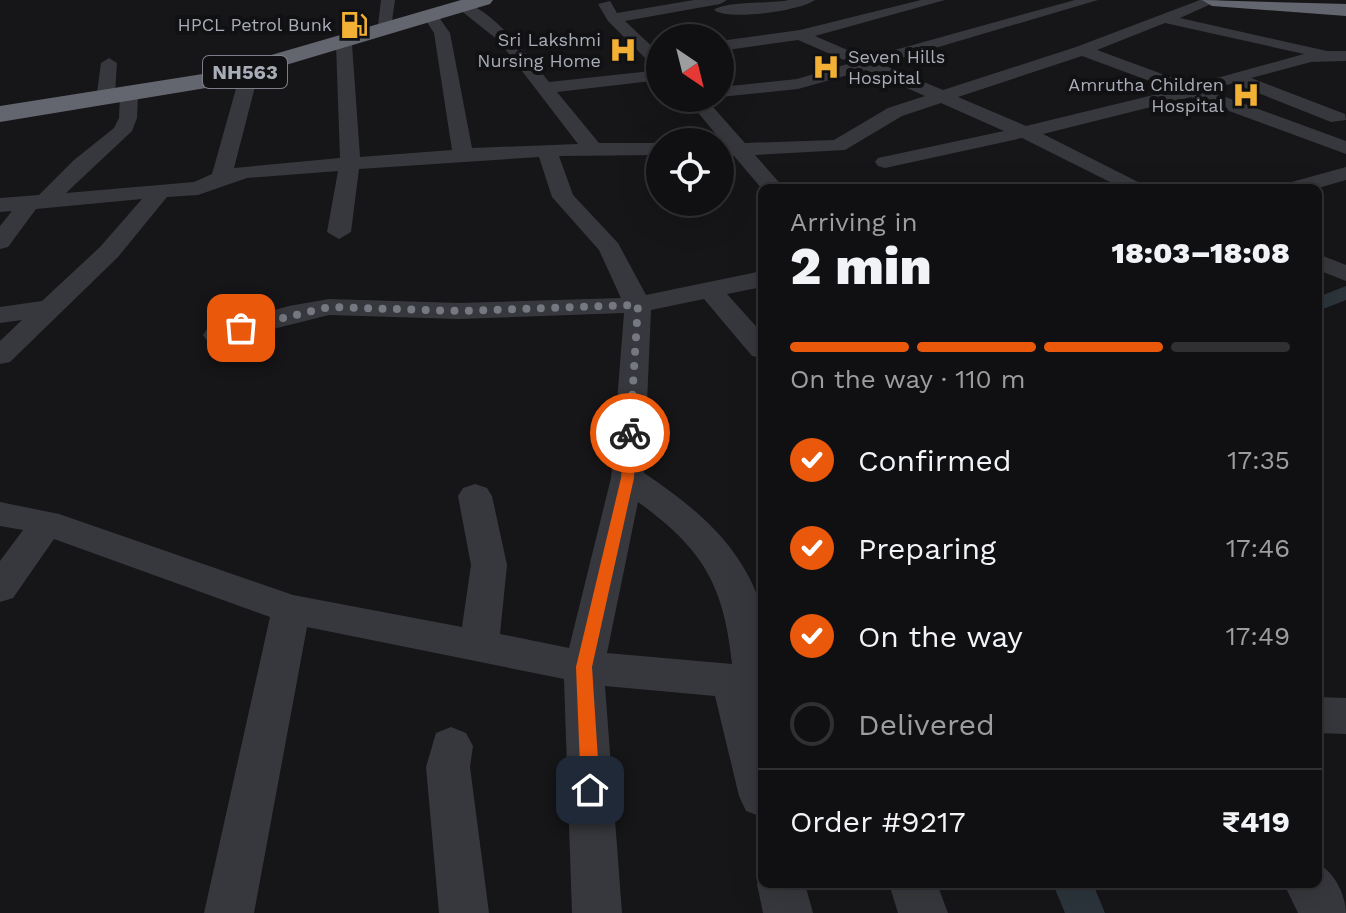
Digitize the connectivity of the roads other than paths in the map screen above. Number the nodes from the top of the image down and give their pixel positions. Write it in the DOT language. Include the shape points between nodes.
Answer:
graph roads {
  1 [pos="388,0"];
  2 [pos="602,0"];
  3 [pos="938,0"];
  4 [pos="1091,0"];
  5 [pos="1212,0"];
  6 [pos="1250,0"];
  7 [pos="803,1"];
  8 [pos="471,2"];
  9 [pos="720,5"];
  10 [pos="859,5"];
  11 [pos="1346,8"];
  12 [pos="885,14"];
  13 [pos="431,16"];
  14 [pos="613,18"];
  15 [pos="1166,19"];
  16 [pos="386,25"];
  17 [pos="800,35"];
  18 [pos="344,44"];
  19 [pos="734,44"];
  20 [pos="646,47"];
  21 [pos="1082,50"];
  22 [pos="1340,55"];
  23 [pos="109,63"];
  24 [pos="867,64"];
  25 [pos="250,71"];
  26 [pos="646,77"];
  27 [pos="1235,78"];
  28 [pos="544,88"];
  29 [pos="1192,90"];
  30 [pos="734,91"];
  31 [pos="117,94"];
  32 [pos="646,94"];
  33 [pos="945,98"];
  34 [pos="557,104"];
  35 [pos="0,111"];
  36 [pos="708,112"];
  37 [pos="1338,118"];
  38 [pos="1026,133"];
  39 [pos="838,146"];
  40 [pos="592,148"];
  41 [pos="1346,148"];
  42 [pos="546,149"];
  43 [pos="646,149"];
  44 [pos="734,151"];
  45 [pos="743,151"];
  46 [pos="463,155"];
  47 [pos="885,162"];
  48 [pos="350,163"];
  49 [pos="1346,173"];
  50 [pos="222,174"];
  51 [pos="770,184"];
  52 [pos="893,184"];
  53 [pos="1131,184"];
  54 [pos="1309,184"];
  55 [pos="161,191"];
  56 [pos="37,202"];
  57 [pos="0,205"];
  58 [pos="339,232"];
  59 [pos="0,242"];
  60 [pos="758,280"];
  61 [pos="710,290"];
  62 [pos="638,305"];
  63 [pos="50,308"];
  64 [pos="0,315"];
  65 [pos="217,335"];
  66 [pos="758,345"];
  67 [pos="0,356"];
  68 [pos="627,478"];
  69 [pos="475,496"];
  70 [pos="0,514"];
  71 [pos="47,523"];
  72 [pos="0,588"];
  73 [pos="291,609"];
  74 [pos="479,646"];
  75 [pos="584,667"];
  76 [pos="749,684"];
  77 [pos="1322,715"];
  78 [pos="1346,716"];
  79 [pos="451,746"];
  80 [pos="758,762"];
  81 [pos="782,888"];
  82 [pos="914,888"];
  83 [pos="1310,888"];
  84 [pos="224,912"];
  85 [pos="464,913"];
  86 [pos="597,913"];
  87 [pos="788,913"];
  88 [pos="923,913"];
  89 [pos="1326,913"];
  1 -- 16 [label="street"];
  2 -- 14 [label="street"];
  3 -- 12 [label="street"];
  4 -- 24 [label="street"];
  5 -- 11 [label="highway"];
  5 -- 15 [label="street"];
  6 -- 11 [label="highway"];
  7 -- 9 [label="street"];
  8 -- 13 [label="highway, NH563"];
  8 -- 16 [label="highway, NH563"];
  8 -- 28 [label="street"];
  9 -- 14 [label="street"];
  10 -- 12 [label="street"];
  12 -- 17 [label="street"];
  13 -- 18 [label="highway, NH563"];
  13 -- 46 [label="street" via="442,33"];
  14 -- 20 [label="street"];
  15 -- 21 [label="street"];
  15 -- 22 [label="street"];
  16 -- 31 [label="highway, NH563" via="219,73"];
  17 -- 19 [label="street"];
  17 -- 24 [label="street"];
  18 -- 25 [label="highway, NH563"];
  18 -- 48 [label="street"];
  21 -- 29 [label="street"];
  21 -- 33 [label="street"];
  22 -- 27 [label="street"];
  23 -- 31 [label="street"];
  24 -- 30 [label="street" via="798,84"];
  24 -- 33 [label="street"];
  25 -- 31 [label="highway, NH563"];
  25 -- 50 [label="street"];
  26 -- 28 [label="street"];
  27 -- 29 [label="street"];
  27 -- 37 [label="street"];
  28 -- 34 [label="street"];
  29 -- 38 [label="street"];
  29 -- 41 [label="street"];
  31 -- 35 [label="highway, NH563"];
  31 -- 56 [label="street" via="128,118 122,131"];
  32 -- 34 [label="street"];
  33 -- 38 [label="street"];
  33 -- 39 [label="street" via="895,112"];
  34 -- 40 [label="street"];
  36 -- 45 [label="street"];
  38 -- 47 [label="street"];
  38 -- 53 [label="street"];
  39 -- 45 [label="street"];
  39 -- 47 [label="street" via="875,150"];
  40 -- 42 [label="street"];
  40 -- 43 [label="street"];
  42 -- 46 [label="street"];
  42 -- 62 [label="street" via="563,197 610,248"];
  44 -- 45 [label="street"];
  45 -- 51 [label="street"];
  46 -- 48 [label="street"];
  47 -- 52 [label="street"];
  48 -- 50 [label="street"];
  48 -- 58 [label="street"];
  49 -- 54 [label="street"];
  50 -- 55 [label="street" via="198,188"];
  55 -- 56 [label="street"];
  55 -- 63 [label="street" via="109,252"];
  56 -- 57 [label="street"];
  56 -- 59 [label="street"];
  60 -- 61 [label="street"];
  61 -- 62 [label="street"];
  61 -- 66 [label="street"];
  62 -- 65 [label="street" via="459,311 329,307"];
  62 -- 68 [label="street"];
  63 -- 64 [label="street"];
  63 -- 67 [label="street"];
  68 -- 75 [label="street"];
  68 -- 76 [label="street" via="688,521 730,575 744,612"];
  69 -- 74 [label="street" via="489,565"];
  70 -- 71 [label="street"];
  71 -- 72 [label="street"];
  71 -- 73 [label="street"];
  73 -- 74 [label="street"];
  73 -- 84 [label="street"];
  74 -- 75 [label="street"];
  75 -- 76 [label="street"];
  75 -- 86 [label="street"];
  76 -- 80 [label="street"];
  77 -- 78 [label="street"];
  79 -- 85 [label="street" via="448,767"];
  81 -- 87 [label="street"];
  82 -- 88 [label="street"];
  83 -- 89 [label="street"];
}
